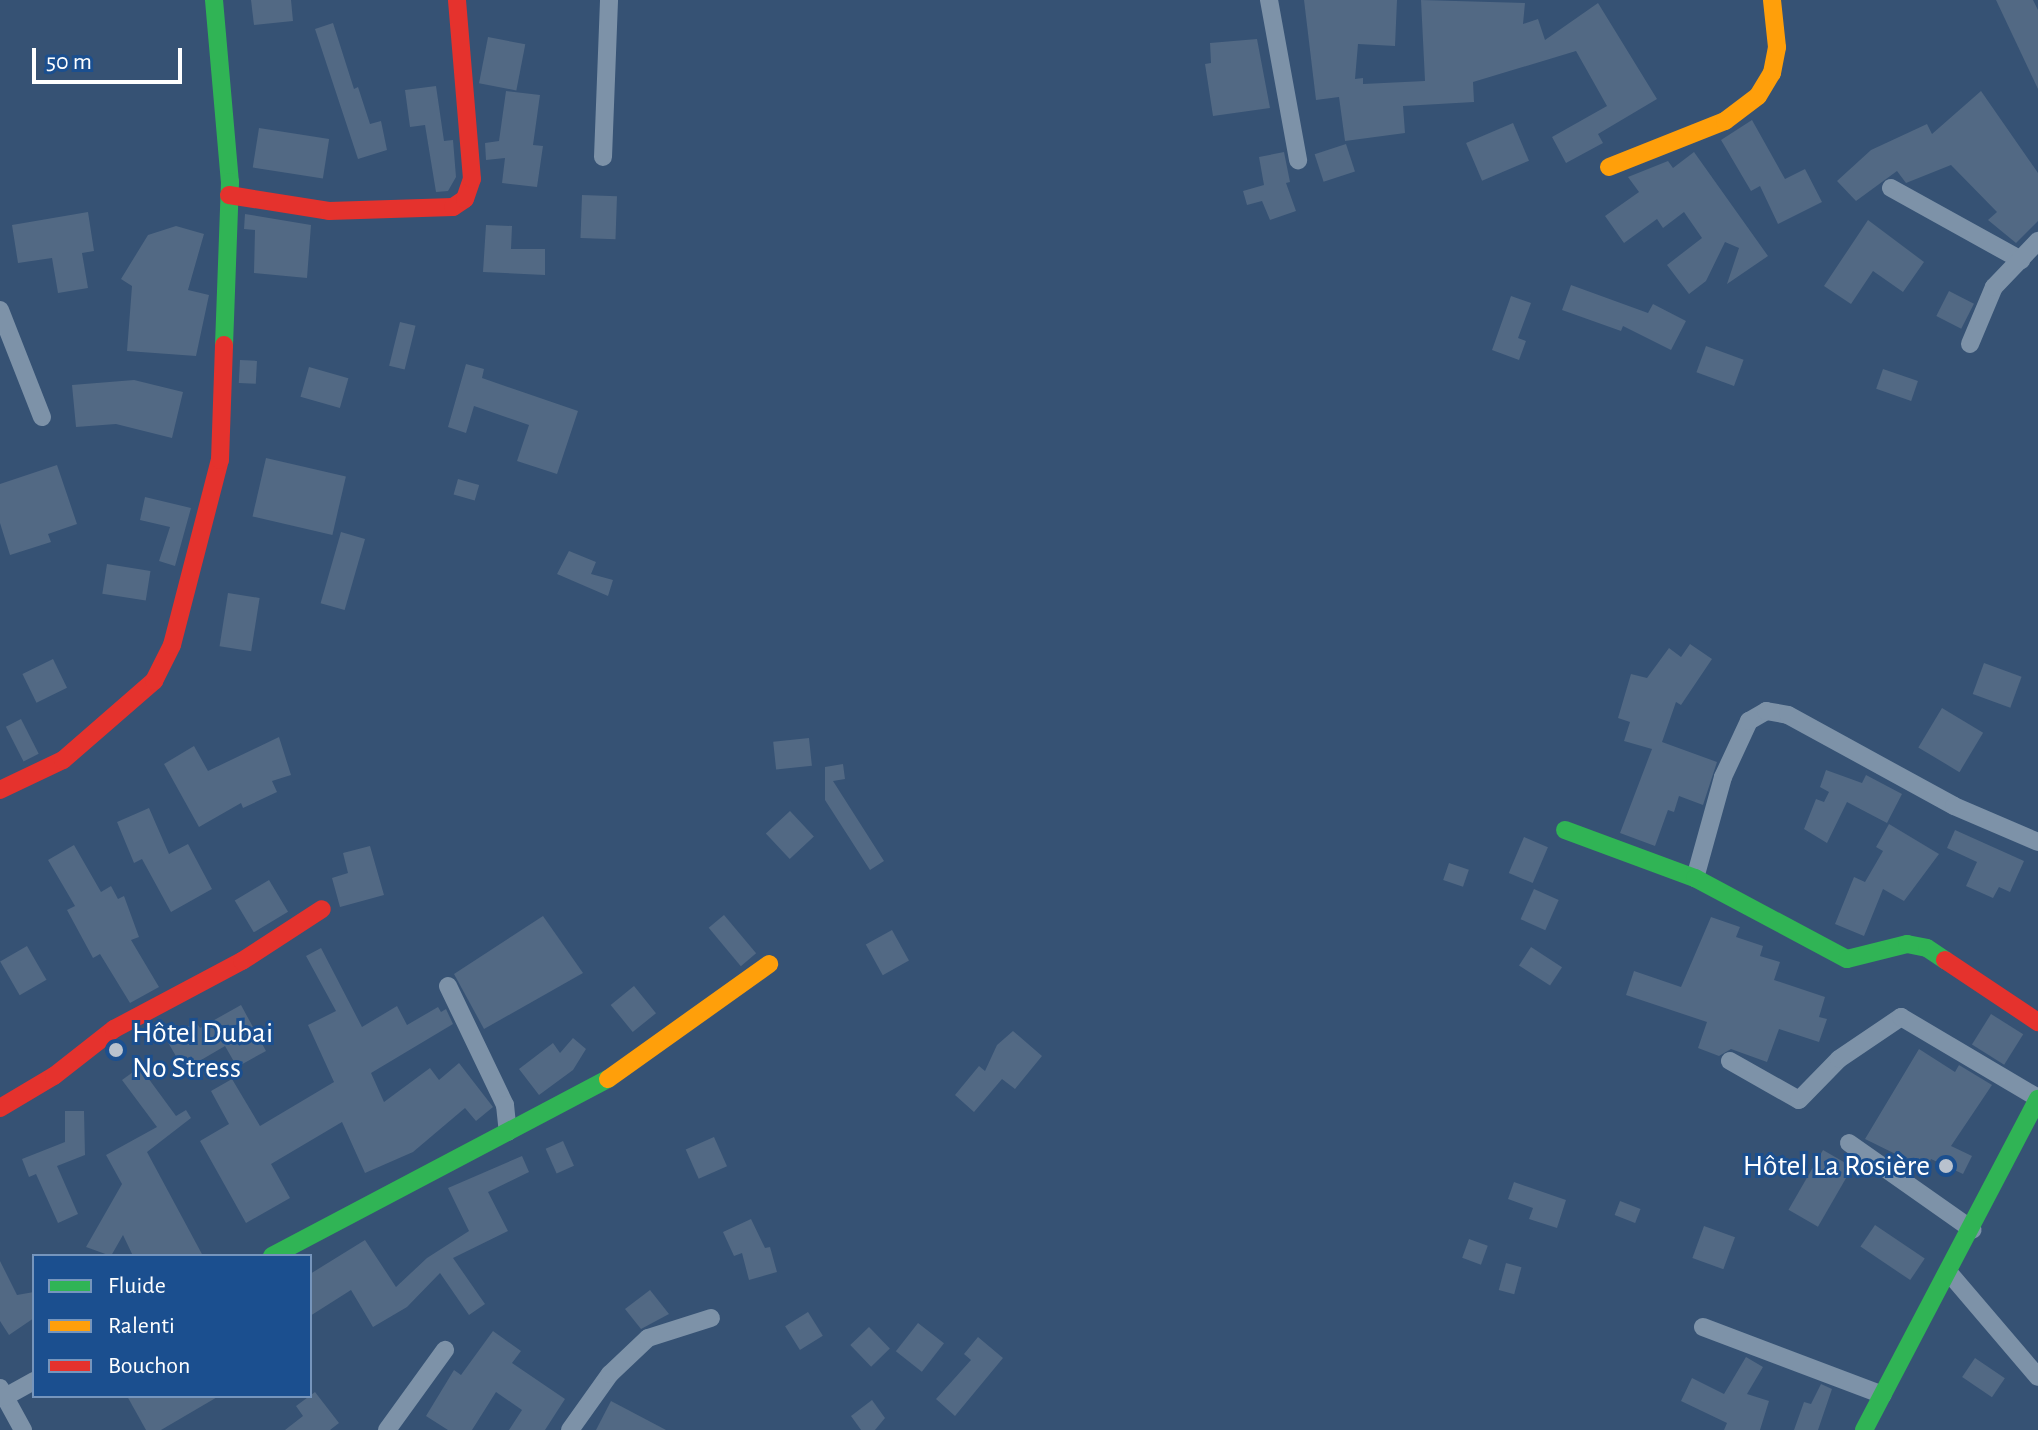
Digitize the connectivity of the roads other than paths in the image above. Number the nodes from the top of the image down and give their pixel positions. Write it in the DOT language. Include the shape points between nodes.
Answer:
graph roads {
  1 [pos="214,0"];
  2 [pos="457,0"];
  3 [pos="609,0"];
  4 [pos="1269,0"];
  5 [pos="1772,0"];
  6 [pos="603,157"];
  7 [pos="1298,160"];
  8 [pos="1609,167"];
  9 [pos="1891,188"];
  10 [pos="229,195"];
  11 [pos="2038,241"];
  12 [pos="2021,260"];
  13 [pos="0,310"];
  14 [pos="1970,344"];
  15 [pos="42,417"];
  16 [pos="0,790"];
  17 [pos="1565,830"];
  18 [pos="2038,842"];
  19 [pos="1695,878"];
  20 [pos="322,909"];
  21 [pos="769,964"];
  22 [pos="448,986"];
  23 [pos="2038,1022"];
  24 [pos="1730,1061"];
  25 [pos="2038,1098"];
  26 [pos="0,1108"];
  27 [pos="508,1132"];
  28 [pos="1849,1143"];
  29 [pos="1973,1230"];
  30 [pos="276,1254"];
  31 [pos="1950,1274"];
  32 [pos="711,1318"];
  33 [pos="1703,1327"];
  34 [pos="445,1350"];
  35 [pos="2038,1377"];
  36 [pos="32,1382"];
  37 [pos="2,1392"];
  38 [pos="1883,1395"];
  39 [pos="23,1430"];
  40 [pos="387,1430"];
  41 [pos="570,1430"];
  42 [pos="1864,1430"];
  1 -- 10 [label="street" via="222,45"];
  2 -- 10 [label="street" via="472,179 465,199 453,207 329,211"];
  3 -- 6 [label="street"];
  4 -- 7 [label="street"];
  5 -- 8 [label="street" via="1777,47 1772,73 1758,96 1725,121"];
  9 -- 12 [label="street"];
  10 -- 16 [label="street" via="220,460 172,645 154,681 63,760"];
  11 -- 12 [label="street"];
  12 -- 14 [label="street" via="1994,287"];
  13 -- 15 [label="street"];
  17 -- 19 [label="street"];
  18 -- 19 [label="street" via="1954,806 1788,715 1766,711 1749,721 1723,777"];
  19 -- 23 [label="street" via="1847,959 1907,944 1927,948"];
  20 -- 26 [label="street" via="242,961 114,1029 54,1076"];
  21 -- 27 [label="street" via="583,1096"];
  22 -- 27 [label="street" via="505,1105"];
  24 -- 25 [label="street" via="1799,1100 1839,1059 1901,1017"];
  25 -- 29 [label="street"];
  27 -- 30 [label="street"];
  28 -- 29 [label="street"];
  29 -- 31 [label="street"];
  31 -- 35 [label="street"];
  31 -- 38 [label="street"];
  32 -- 41 [label="street" via="648,1338 610,1374"];
  33 -- 38 [label="street"];
  34 -- 40 [label="street"];
  36 -- 37 [label="street"];
  37 -- 39 [label="street"];
  38 -- 42 [label="street"];
}
